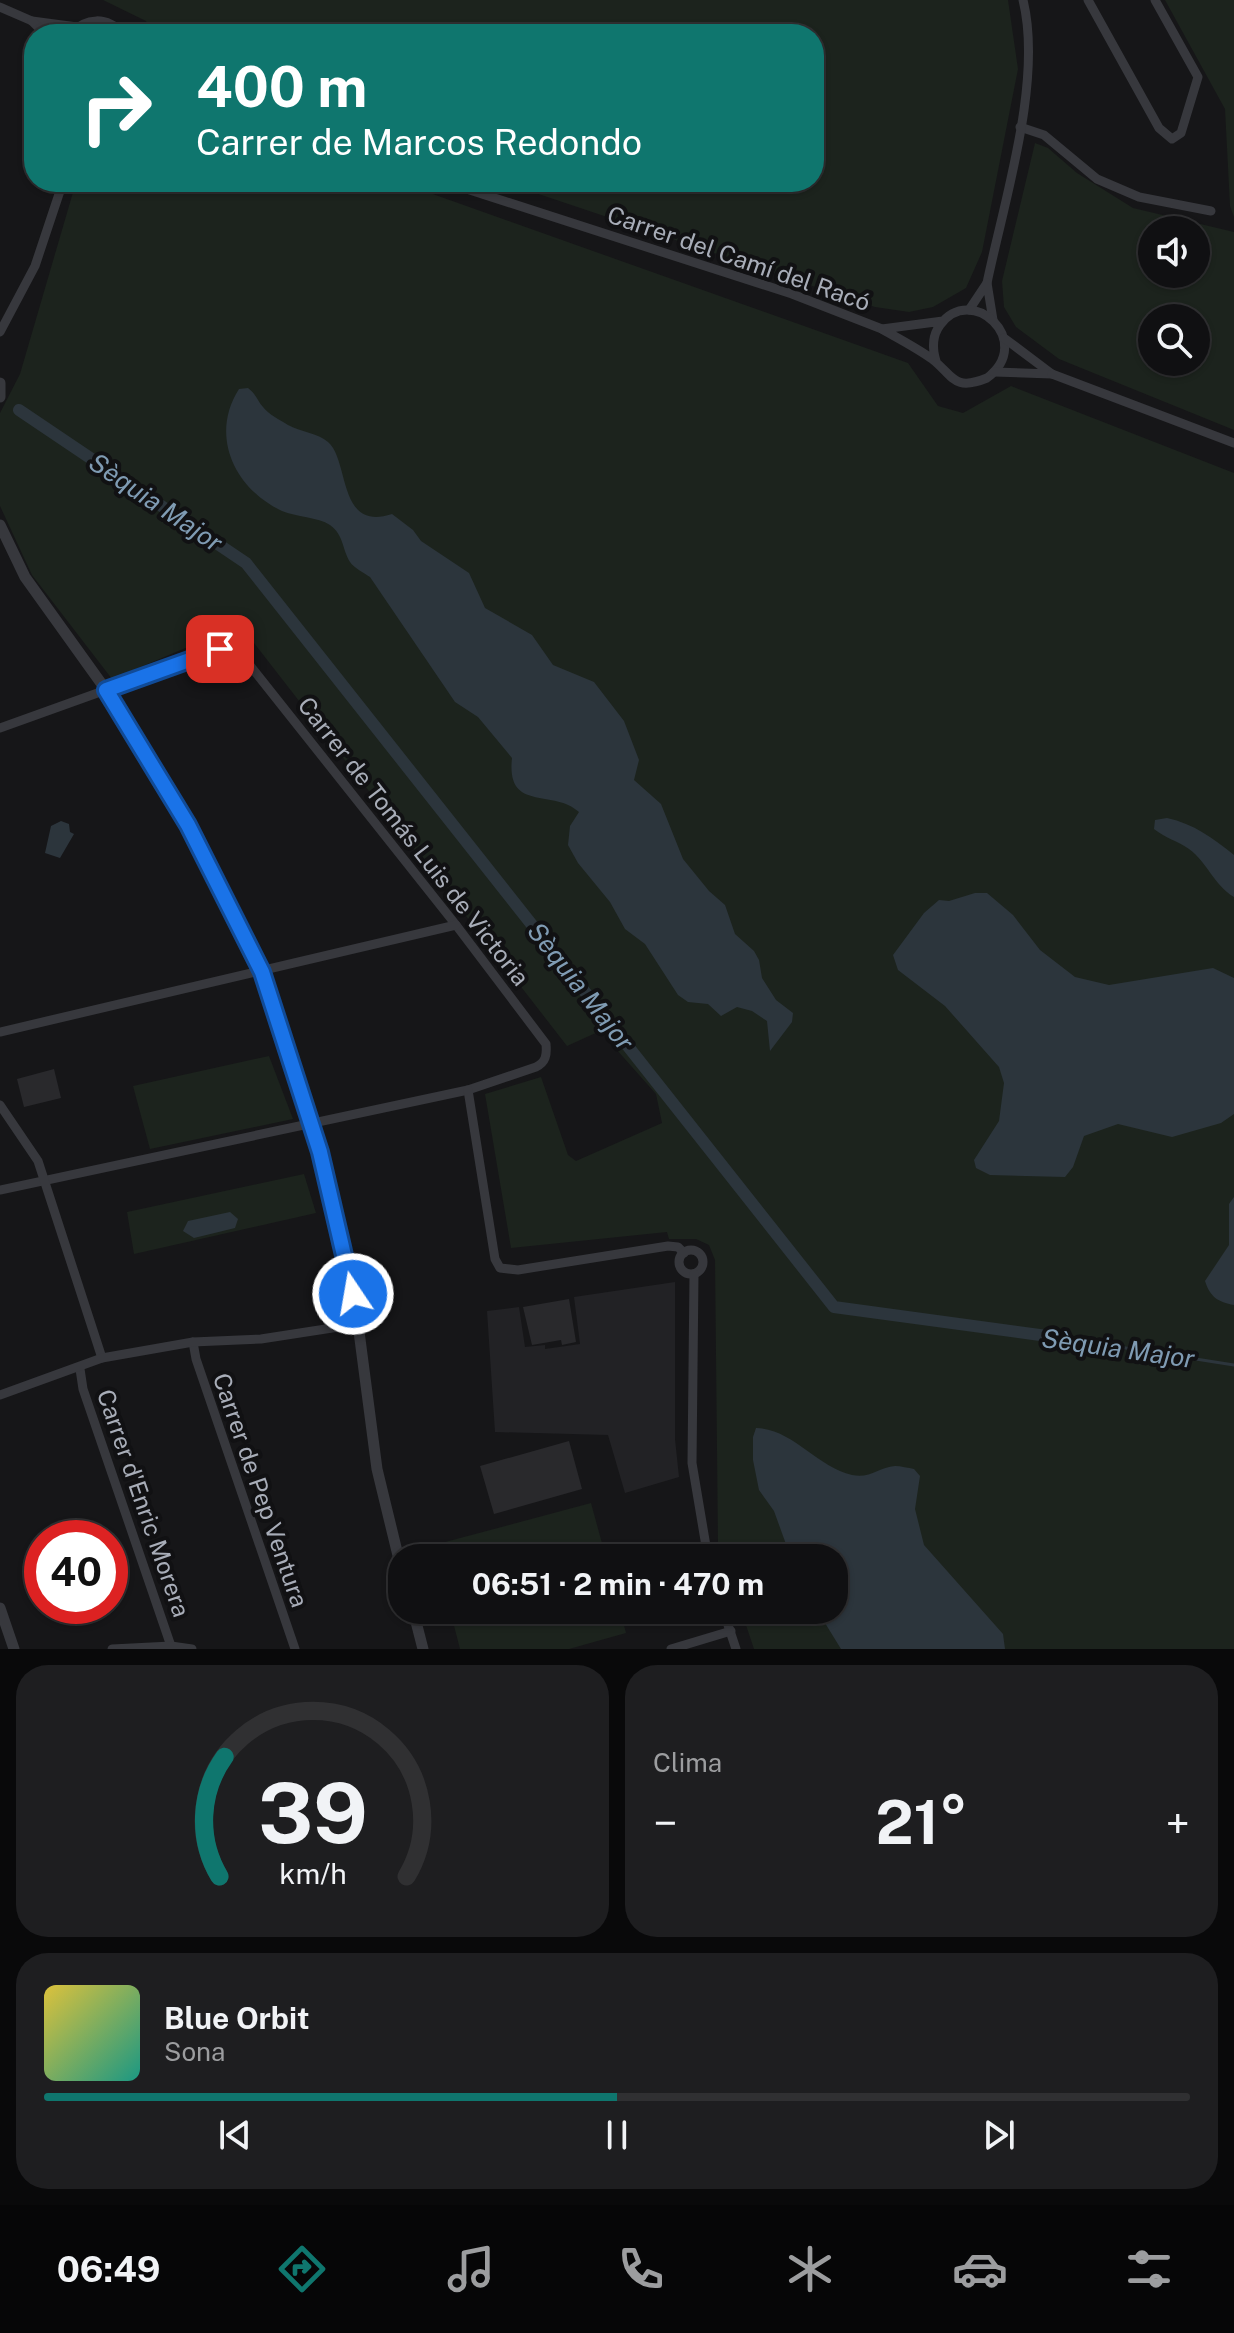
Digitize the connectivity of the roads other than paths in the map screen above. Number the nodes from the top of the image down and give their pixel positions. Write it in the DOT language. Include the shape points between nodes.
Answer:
graph roads {
  1 [pos="1023,0"];
  2 [pos="1088,0"];
  3 [pos="1155,0"];
  4 [pos="0,7"];
  5 [pos="32,21"];
  6 [pos="35,24"];
  7 [pos="46,24"];
  8 [pos="88,24"];
  9 [pos="111,24"];
  10 [pos="1020,127"];
  11 [pos="60,192"];
  12 [pos="476,192"];
  13 [pos="1211,211"];
  14 [pos="987,283"];
  15 [pos="969,310"];
  16 [pos="993,320"];
  17 [pos="943,321"];
  18 [pos="882,329"];
  19 [pos="0,332"];
  20 [pos="1004,338"];
  21 [pos="936,361"];
  22 [pos="994,372"];
  23 [pos="1052,374"];
  24 [pos="0,383"];
  25 [pos="0,397"];
  26 [pos="1234,443"];
  27 [pos="0,525"];
  28 [pos="106,690"];
  29 [pos="0,728"];
  30 [pos="456,925"];
  31 [pos="262,972"];
  32 [pos="0,1032"];
  33 [pos="468,1090"];
  34 [pos="0,1105"];
  35 [pos="311,1125"];
  36 [pos="45,1178"];
  37 [pos="0,1190"];
  38 [pos="684,1253"];
  39 [pos="694,1274"];
  40 [pos="358,1324"];
  41 [pos="193,1342"];
  42 [pos="102,1358"];
  43 [pos="80,1369"];
  44 [pos="0,1395"];
  45 [pos="395,1544"];
  46 [pos="706,1544"];
  47 [pos="0,1608"];
  48 [pos="417,1624"];
  49 [pos="728,1624"];
  50 [pos="731,1631"];
  51 [pos="171,1647"];
  52 [pos="14,1649"];
  53 [pos="112,1649"];
  54 [pos="192,1649"];
  55 [pos="295,1649"];
  56 [pos="423,1649"];
  57 [pos="671,1649"];
  58 [pos="736,1649"];
  1 -- 10 [label="street" via="1029,86"];
  2 -- 3 [label="street" via="1159,128 1172,139 1181,133 1198,77"];
  4 -- 5 [label="street"];
  5 -- 6 [label="street"];
  5 -- 7 [label="street"];
  8 -- 9 [label="street"];
  10 -- 13 [label="street" via="1044,135 1097,179 1139,197"];
  10 -- 14 [label="street"];
  11 -- 19 [label="street" via="35,266"];
  12 -- 18 [label="street, Carrer del Camí del Racó" via="792,294"];
  14 -- 15 [label="street"];
  14 -- 16 [label="street"];
  15 -- 16 [label="street"];
  15 -- 17 [label="street"];
  16 -- 20 [label="street"];
  17 -- 18 [label="street, Carrer del Camí del Racó"];
  17 -- 21 [label="street" via="933,344"];
  18 -- 21 [label="street, Carrer del Camí del Racó"];
  20 -- 22 [label="street" via="1004,356"];
  20 -- 23 [label="street"];
  21 -- 22 [label="street" via="947,376 961,382 978,382"];
  22 -- 23 [label="street"];
  23 -- 26 [label="street"];
  24 -- 25 [label="street"];
  27 -- 28 [label="street" via="25,577"];
  28 -- 29 [label="street"];
  28 -- 30 [label="street, Carrer de Tomás Luis de Victoria" via="220,649 237,649"];
  28 -- 31 [label="street" via="188,825"];
  30 -- 31 [label="street"];
  30 -- 33 [label="street, Carrer de Tomás Luis de Victoria" via="546,1044 544,1063"];
  31 -- 32 [label="street"];
  31 -- 35 [label="street"];
  33 -- 35 [label="street"];
  33 -- 38 [label="street" via="495,1259 502,1269 668,1246"];
  34 -- 36 [label="street"];
  35 -- 36 [label="street"];
  35 -- 40 [label="street"];
  36 -- 37 [label="street"];
  36 -- 42 [label="street"];
  38 -- 39 [label="street" via="680,1269"];
  38 -- 39 [label="street" via="693,1251 702,1258"];
  39 -- 46 [label="street" via="692,1463"];
  40 -- 41 [label="street" via="261,1339"];
  40 -- 45 [label="street" via="377,1469"];
  41 -- 42 [label="street"];
  41 -- 55 [label="street, Carrer de Pep Ventura"];
  42 -- 43 [label="street"];
  43 -- 44 [label="street"];
  43 -- 51 [label="street, Carrer d'Enric Morera"];
  47 -- 52 [label="street"];
  48 -- 56 [label="street"];
  49 -- 50 [label="street"];
  50 -- 57 [label="street"];
  50 -- 58 [label="street"];
  51 -- 53 [label="street"];
  51 -- 54 [label="street"];
}
